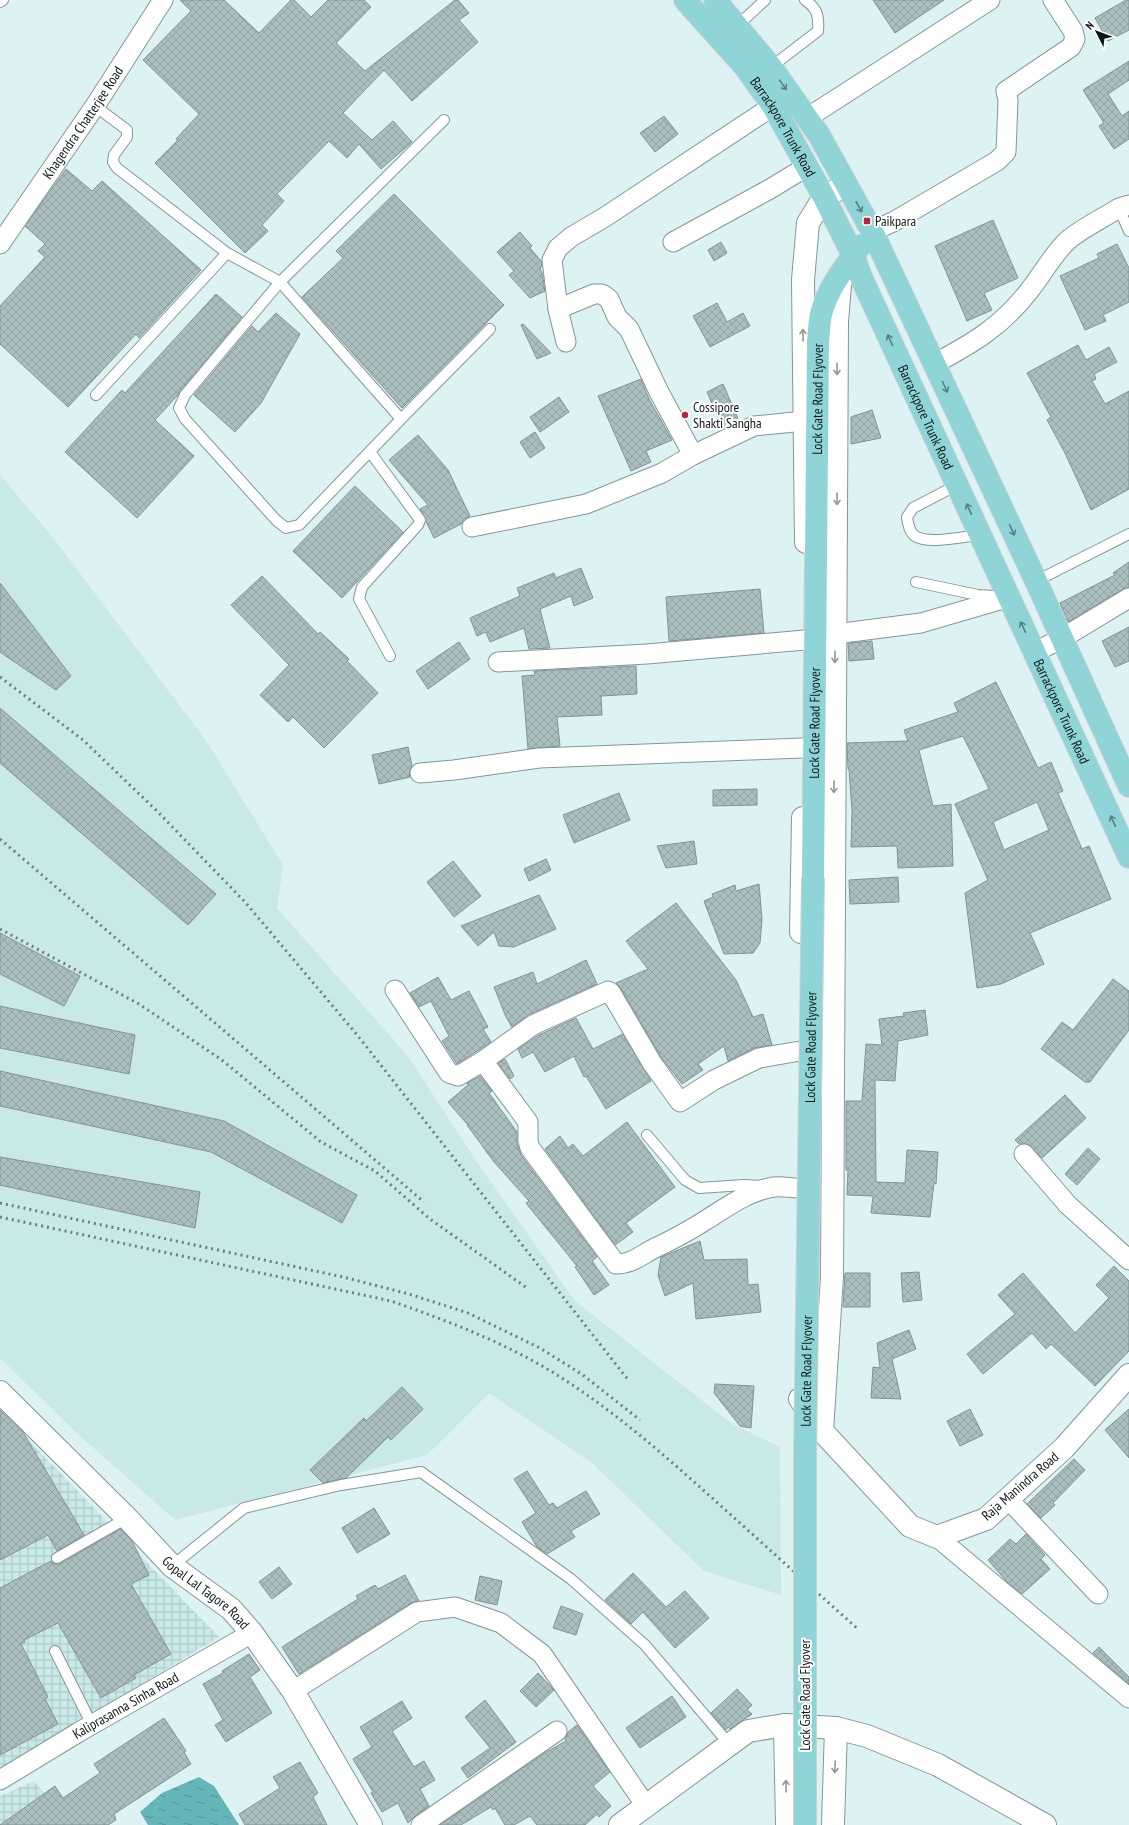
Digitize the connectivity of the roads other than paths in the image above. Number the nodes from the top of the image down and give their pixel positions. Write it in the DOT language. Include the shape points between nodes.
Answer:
graph roads {
  1 [pos="3,0"];
  2 [pos="163,0"];
  3 [pos="685,0"];
  4 [pos="714,0"];
  5 [pos="765,0"];
  6 [pos="805,0"];
  7 [pos="990,0"];
  8 [pos="1054,0"];
  9 [pos="0,2"];
  10 [pos="737,26"];
  11 [pos="771,67"];
  12 [pos="95,106"];
  13 [pos="773,106"];
  14 [pos="807,118"];
  15 [pos="444,120"];
  16 [pos="806,167"];
  17 [pos="846,185"];
  18 [pos="824,197"];
  19 [pos="1124,206"];
  20 [pos="872,231"];
  21 [pos="1129,231"];
  22 [pos="673,242"];
  23 [pos="0,244"];
  24 [pos="227,253"];
  25 [pos="854,255"];
  26 [pos="840,274"];
  27 [pos="280,282"];
  28 [pos="558,309"];
  29 [pos="490,329"];
  30 [pos="566,342"];
  31 [pos="934,364"];
  32 [pos="96,395"];
  33 [pos="401,419"];
  34 [pos="804,421"];
  35 [pos="370,452"];
  36 [pos="693,455"];
  37 [pos="957,485"];
  38 [pos="472,527"];
  39 [pos="1129,534"];
  40 [pos="980,535"];
  41 [pos="1036,581"];
  42 [pos="916,582"];
  43 [pos="1010,598"];
  44 [pos="1129,598"];
  45 [pos="835,634"];
  46 [pos="1061,639"];
  47 [pos="805,640"];
  48 [pos="1035,652"];
  49 [pos="390,656"];
  50 [pos="498,662"];
  51 [pos="803,748"];
  52 [pos="420,773"];
  53 [pos="1129,786"];
  54 [pos="1129,857"];
  55 [pos="395,990"];
  56 [pos="800,1051"];
  57 [pos="483,1061"];
  58 [pos="647,1135"];
  59 [pos="1024,1154"];
  60 [pos="776,1187"];
  61 [pos="798,1188"];
  62 [pos="1129,1260"];
  63 [pos="1129,1375"];
  64 [pos="0,1392"];
  65 [pos="822,1431"];
  66 [pos="1008,1500"];
  67 [pos="127,1518"];
  68 [pos="937,1537"];
  69 [pos="57,1558"];
  70 [pos="172,1566"];
  71 [pos="1098,1594"];
  72 [pos="252,1633"];
  73 [pos="55,1651"];
  74 [pos="293,1691"];
  75 [pos="1129,1698"];
  76 [pos="92,1725"];
  77 [pos="785,1725"];
  78 [pos="836,1728"];
  79 [pos="557,1731"];
  80 [pos="730,1745"];
  81 [pos="0,1780"];
  82 [pos="646,1806"];
  83 [pos="1031,1822"];
  84 [pos="371,1825"];
  85 [pos="421,1825"];
  86 [pos="620,1825"];
  87 [pos="787,1825"];
  88 [pos="806,1825"];
  89 [pos="833,1825"];
  1 -- 9 [label="lane"];
  2 -- 12 [label="street, Khagendra Chatterjee Road"];
  3 -- 13 [label="main road, Barrackpore Trunk Road" via="746,68"];
  4 -- 10 [label="main road, Barrackpore Trunk Road"];
  5 -- 10 [label="lane"];
  6 -- 11 [label="lane" via="811,4 819,18 818,31"];
  7 -- 14 [label="street"];
  8 -- 20 [label="street" via="1073,31 1075,39 1071,48 1006,90 1006,152 996,161 893,222"];
  10 -- 11 [label="main road, Barrackpore Trunk Road"];
  11 -- 14 [label="main road, Barrackpore Trunk Road, one-way"];
  12 -- 23 [label="street, Khagendra Chatterjee Road"];
  12 -- 24 [label="lane" via="127,130 127,137 114,155 113,162 117,168"];
  13 -- 16 [label="main road, Barrackpore Trunk Road"];
  13 -- 28 [label="street" via="571,237 558,248 552,260"];
  14 -- 17 [label="main road, Barrackpore Trunk Road"];
  15 -- 27 [label="lane"];
  16 -- 18 [label="main road, Barrackpore Trunk Road"];
  16 -- 22 [label="street"];
  17 -- 18 [label="street"];
  17 -- 20 [label="main road, Barrackpore Trunk Road, one-way"];
  18 -- 25 [label="main road, Barrackpore Trunk Road"];
  34 -- 18 [label="street, one-way" via="803,273 808,223"];
  19 -- 21 [label="lane"];
  19 -- 31 [label="street" via="1067,241 1049,261 1030,290 994,328"];
  20 -- 25 [label="main road, Lock Gate Road Flyover"];
  20 -- 31 [label="main road, Barrackpore Trunk Road"];
  24 -- 27 [label="lane"];
  24 -- 32 [label="lane"];
  25 -- 26 [label="main road, Lock Gate Road Flyover"];
  37 -- 25 [label="main road, Barrackpore Trunk Road, one-way" via="861,277"];
  26 -- 45 [label="street, one-way" via="837,321"];
  26 -- 88 [label="main road, Lock Gate Road Flyover, bridge" via="821,315 818,342 813,957 805,1459"];
  27 -- 33 [label="lane"];
  27 -- 35 [label="lane" via="185,395 179,408 185,419 286,528 299,526"];
  28 -- 30 [label="street"];
  28 -- 36 [label="street" via="594,294 602,294 609,299 617,317 629,329"];
  29 -- 33 [label="lane"];
  31 -- 41 [label="main road, Barrackpore Trunk Road, one-way"];
  33 -- 35 [label="lane"];
  34 -- 36 [label="street" via="754,426"];
  34 -- 47 [label="street"];
  35 -- 49 [label="lane" via="420,520 360,592 360,599"];
  36 -- 38 [label="street" via="662,472 586,504"];
  40 -- 37 [label="main road, Barrackpore Trunk Road, one-way"];
  37 -- 40 [label="lane" via="913,508 907,517 909,527 915,536 928,541"];
  39 -- 41 [label="lane"];
  40 -- 43 [label="main road, Barrackpore Trunk Road"];
  41 -- 46 [label="main road, Barrackpore Trunk Road"];
  42 -- 43 [label="lane" via="978,595"];
  43 -- 45 [label="street" via="921,623"];
  48 -- 43 [label="main road, Barrackpore Trunk Road, one-way"];
  44 -- 46 [label="street"];
  45 -- 65 [label="street, one-way" via="832,1277"];
  46 -- 48 [label="street"];
  46 -- 53 [label="main road, Barrackpore Trunk Road"];
  47 -- 50 [label="street" via="647,654"];
  47 -- 51 [label="street"];
  54 -- 48 [label="main road, Barrackpore Trunk Road, one-way"];
  51 -- 52 [label="street" via="539,758"];
  51 -- 56 [label="street"];
  55 -- 57 [label="street" via="449,1073 458,1076"];
  56 -- 57 [label="street" via="759,1058 714,1080 680,1102 652,1063 608,991 533,1025"];
  56 -- 61 [label="street"];
  57 -- 60 [label="street" via="528,1122 530,1148 616,1264 626,1264 675,1239 757,1191"];
  58 -- 60 [label="lane" via="685,1180 699,1188 744,1184"];
  59 -- 62 [label="street" via="1068,1205"];
  60 -- 61 [label="street"];
  61 -- 65 [label="street" via="798,1396"];
  63 -- 66 [label="street, Raja Manindra Road" via="1064,1448"];
  64 -- 67 [label="street, Gopal Lal Tagore Road"];
  65 -- 68 [label="street" via="910,1526"];
  66 -- 68 [label="street, Raja Manindra Road" via="986,1519"];
  66 -- 71 [label="street"];
  67 -- 69 [label="lane"];
  67 -- 70 [label="street, Gopal Lal Tagore Road"];
  68 -- 75 [label="street"];
  70 -- 72 [label="street, Gopal Lal Tagore Road" via="231,1609"];
  70 -- 80 [label="lane" via="244,1508 341,1484 421,1472 571,1579 645,1645"];
  72 -- 74 [label="street, Gopal Lal Tagore Road"];
  72 -- 76 [label="street, Kaliprasanna Sinha Road"];
  73 -- 76 [label="lane"];
  74 -- 82 [label="street" via="418,1612 455,1607 501,1623 542,1654"];
  74 -- 84 [label="street, Gopal Lal Tagore Road"];
  76 -- 81 [label="street, Kaliprasanna Sinha Road"];
  77 -- 78 [label="street"];
  77 -- 80 [label="street" via="748,1731"];
  87 -- 77 [label="street, one-way"];
  78 -- 83 [label="street" via="866,1736 938,1765"];
  78 -- 89 [label="street, one-way"];
  79 -- 85 [label="street"];
  80 -- 82 [label="street"];
  82 -- 86 [label="street"];
}
